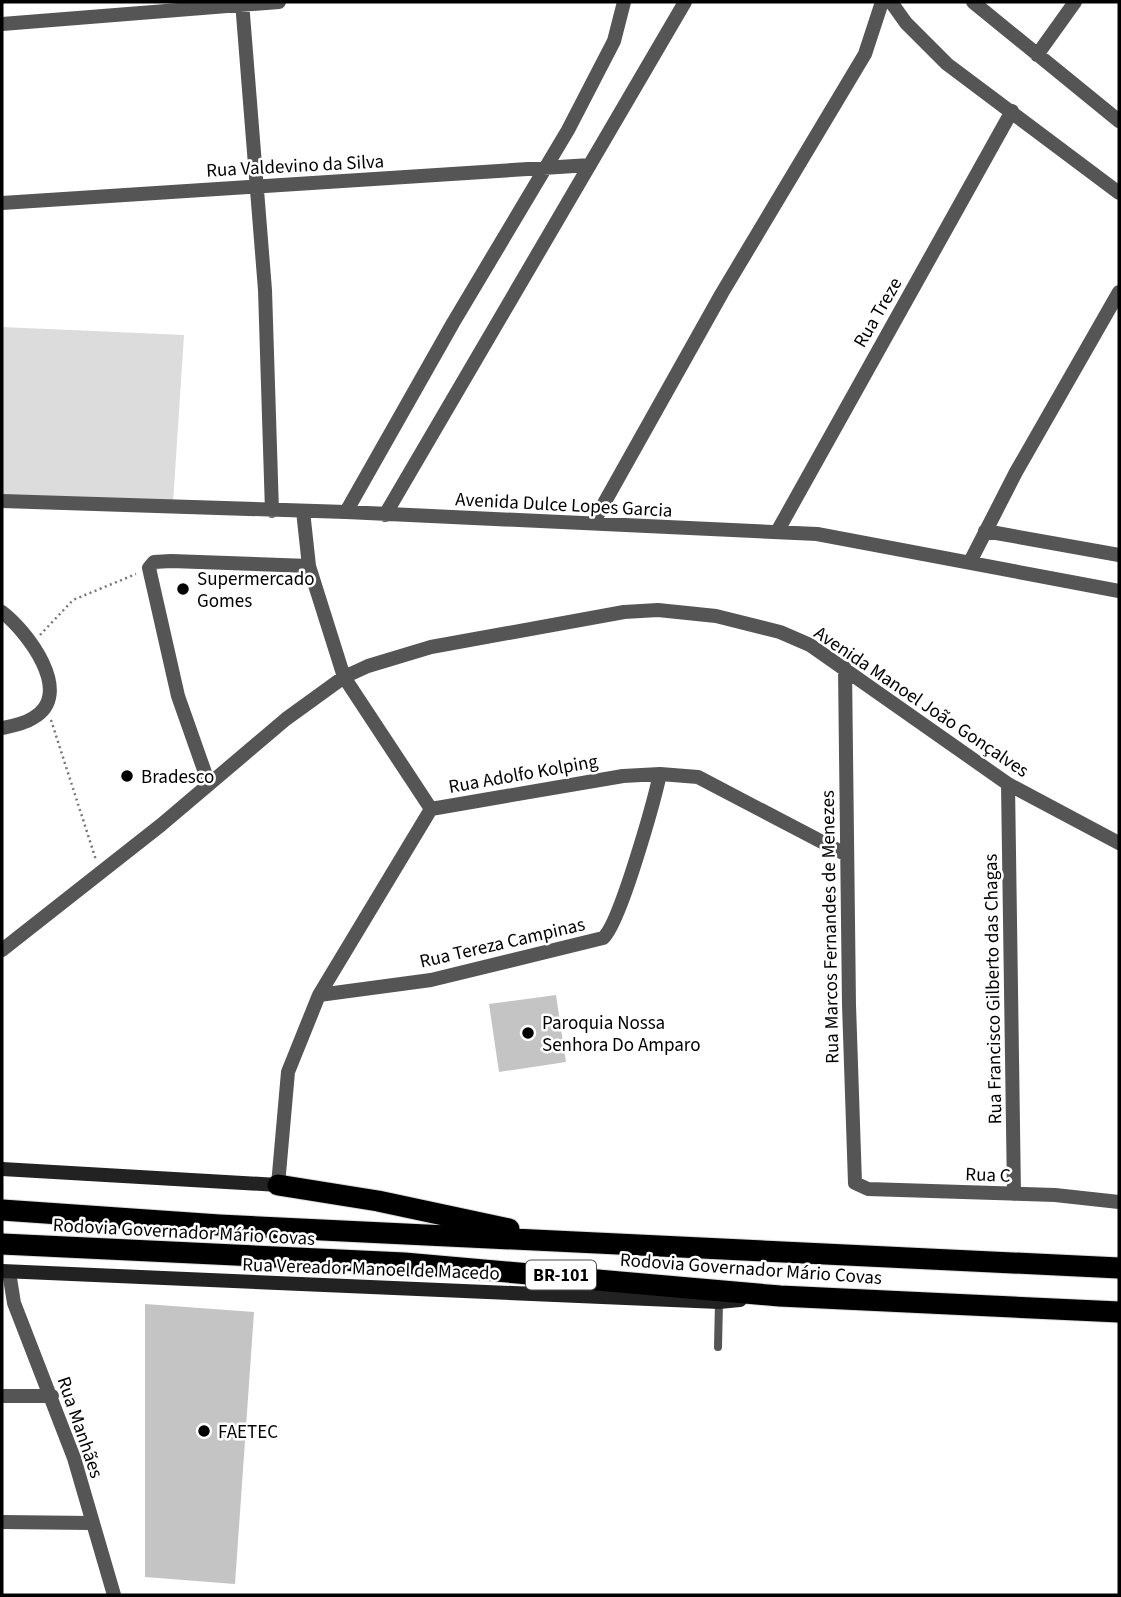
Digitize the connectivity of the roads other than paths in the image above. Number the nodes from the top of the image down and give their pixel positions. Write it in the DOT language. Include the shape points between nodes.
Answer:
graph roads {
  1 [pos="279,2"];
  2 [pos="624,2"];
  3 [pos="685,2"];
  4 [pos="882,2"];
  5 [pos="891,2"];
  6 [pos="973,2"];
  7 [pos="1075,2"];
  8 [pos="242,4"];
  9 [pos="2,24"];
  10 [pos="1037,55"];
  11 [pos="1012,111"];
  12 [pos="1119,121"];
  13 [pos="590,165"];
  14 [pos="547,166"];
  15 [pos="258,185"];
  16 [pos="1119,193"];
  17 [pos="2,203"];
  18 [pos="1119,292"];
  19 [pos="2,501"];
  20 [pos="272,510"];
  21 [pos="303,511"];
  22 [pos="346,512"];
  23 [pos="385,515"];
  24 [pos="593,523"];
  25 [pos="985,531"];
  26 [pos="777,532"];
  27 [pos="1119,555"];
  28 [pos="971,561"];
  29 [pos="309,566"];
  30 [pos="1119,591"];
  31 [pos="2,612"];
  32 [pos="845,668"];
  33 [pos="344,677"];
  34 [pos="8,726"];
  35 [pos="660,774"];
  36 [pos="209,784"];
  37 [pos="1008,784"];
  38 [pos="431,809"];
  39 [pos="1119,843"];
  40 [pos="847,855"];
  41 [pos="2,950"];
  42 [pos="319,995"];
  43 [pos="2,1169"];
  44 [pos="278,1185"];
  45 [pos="856,1185"];
  46 [pos="1014,1194"];
  47 [pos="1119,1202"];
  48 [pos="2,1210"];
  49 [pos="562,1241"];
  50 [pos="2,1244"];
  51 [pos="1119,1268"];
  52 [pos="6,1272"];
  53 [pos="780,1296"];
  54 [pos="719,1301"];
  55 [pos="1119,1312"];
  56 [pos="718,1347"];
  57 [pos="2,1396"];
  58 [pos="52,1396"];
  59 [pos="2,1522"];
  60 [pos="91,1523"];
  61 [pos="114,1595"];
  1 -- 8 [label="street"];
  2 -- 14 [label="street" via="603,67"];
  3 -- 13 [label="street"];
  4 -- 24 [label="street" via="865,54 722,293"];
  5 -- 11 [label="street" via="947,64"];
  6 -- 10 [label="street"];
  7 -- 10 [label="street"];
  8 -- 9 [label="street"];
  8 -- 15 [label="street"];
  10 -- 12 [label="street"];
  11 -- 16 [label="street"];
  11 -- 26 [label="street, Rua Treze"];
  13 -- 14 [label="street, Rua Valdevino da Silva"];
  13 -- 23 [label="street"];
  14 -- 15 [label="street, Rua Valdevino da Silva"];
  14 -- 22 [label="street"];
  15 -- 17 [label="street, Rua Valdevino da Silva"];
  15 -- 20 [label="street"];
  18 -- 25 [label="street"];
  19 -- 20 [label="street, Avenida Dulce Lopes Garcia"];
  20 -- 21 [label="street, Avenida Dulce Lopes Garcia"];
  21 -- 22 [label="street, Avenida Dulce Lopes Garcia"];
  21 -- 29 [label="street"];
  22 -- 23 [label="street, Avenida Dulce Lopes Garcia"];
  23 -- 24 [label="street, Avenida Dulce Lopes Garcia"];
  24 -- 26 [label="street, Avenida Dulce Lopes Garcia"];
  25 -- 27 [label="street"];
  25 -- 28 [label="street"];
  26 -- 28 [label="street, Avenida Dulce Lopes Garcia" via="817,534"];
  28 -- 30 [label="street, Avenida Dulce Lopes Garcia"];
  29 -- 33 [label="street"];
  29 -- 36 [label="street" via="171,561 154,562 149,568 178,696"];
  31 -- 34 [label="street" via="33,643 47,676 46,703 35,718"];
  32 -- 33 [label="street, Avenida Manoel João Gonçalves" via="810,645 768,628 658,610 584,617 431,647"];
  32 -- 37 [label="street, Avenida Manoel João Gonçalves"];
  32 -- 40 [label="street, Rua Marcos Fernandes de Menezes"];
  33 -- 36 [label="street, Avenida Manoel João Gonçalves"];
  33 -- 38 [label="street"];
  35 -- 38 [label="street, Rua Adolfo Kolping" via="623,776"];
  35 -- 40 [label="street, Rua Adolfo Kolping" via="710,781"];
  35 -- 42 [label="street, Rua Tereza Campinas" via="610,931 603,938 431,979"];
  36 -- 41 [label="street, Avenida Manoel João Gonçalves"];
  37 -- 39 [label="street, Avenida Manoel João Gonçalves"];
  37 -- 46 [label="street, Rua Francisco Gilberto das Chagas"];
  38 -- 42 [label="street, Rua Adolfo Kolping"];
  40 -- 45 [label="street, Rua Marcos Fernandes de Menezes"];
  42 -- 44 [label="street, Rua Adolfo Kolping" via="288,1072"];
  43 -- 44 [label="street"];
  44 -- 49 [label="highway"];
  45 -- 46 [label="street, Rua C"];
  46 -- 47 [label="street, Rua C"];
  48 -- 49 [label="highway, Rodovia Governador Mário Covas / BR-101"];
  49 -- 51 [label="highway, Rodovia Governador Mário Covas / BR-101"];
  50 -- 53 [label="highway, Rodovia Governador Mário Covas / BR-101" via="404,1263"];
  52 -- 54 [label="street, Rua Vereador Manoel de Macedo"];
  52 -- 58 [label="street, Rua Manhães"];
  53 -- 54 [label="street, Rua Vereador Manoel de Macedo"];
  53 -- 55 [label="highway, Rodovia Governador Mário Covas / BR-101"];
  54 -- 56 [label="lane"];
  57 -- 58 [label="street"];
  58 -- 60 [label="street, Rua Manhães"];
  59 -- 60 [label="street"];
  60 -- 61 [label="street, Rua Manhães"];
}
